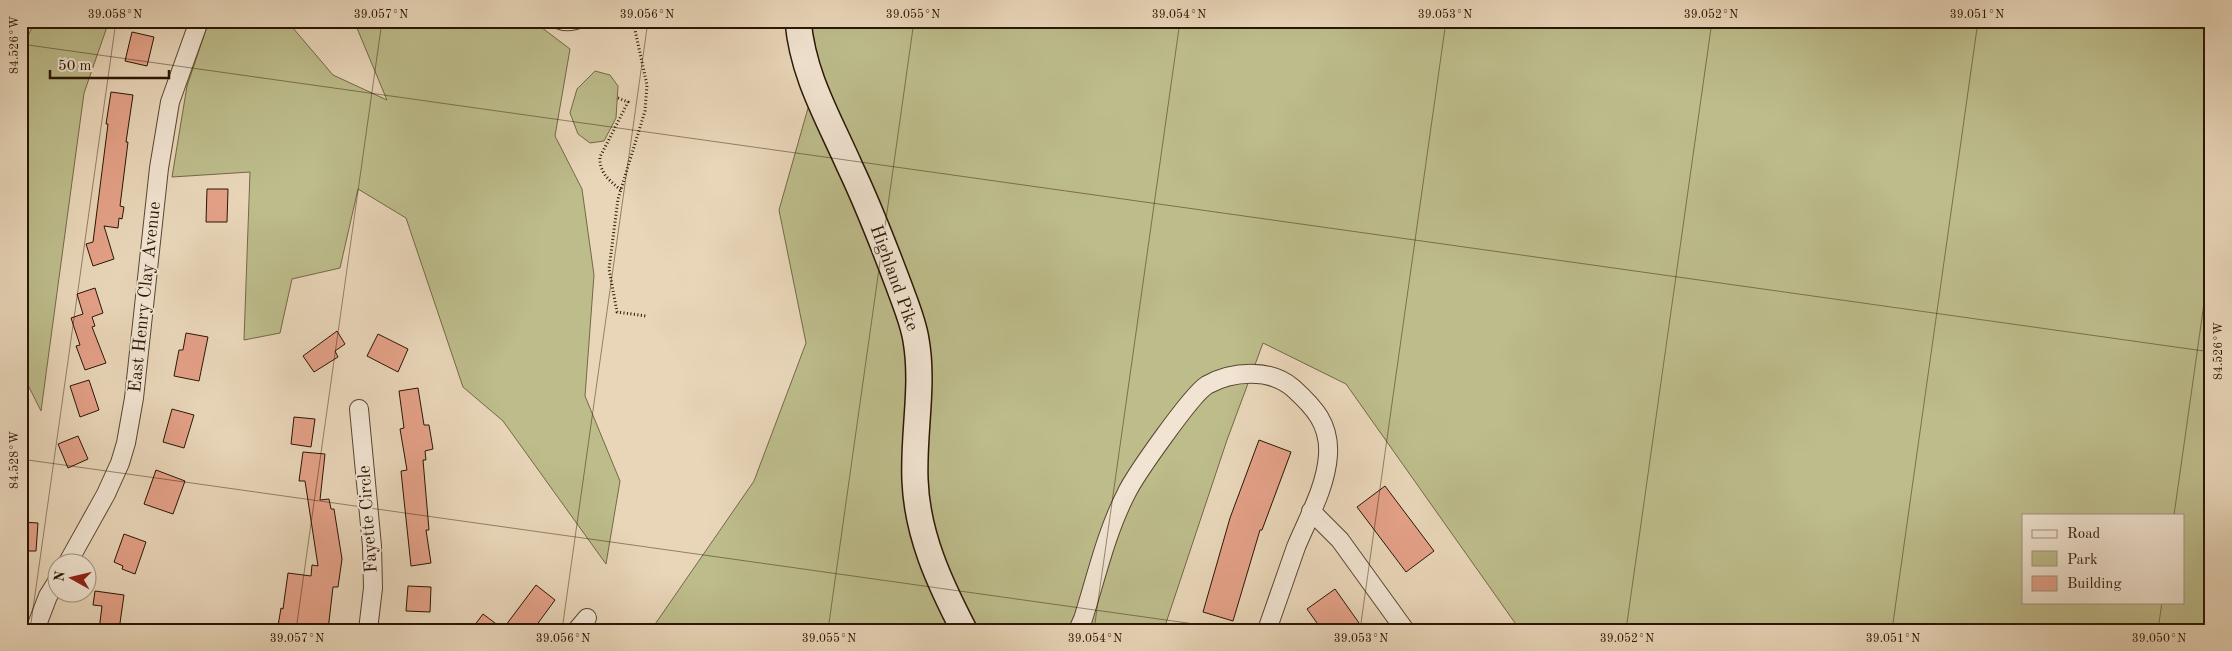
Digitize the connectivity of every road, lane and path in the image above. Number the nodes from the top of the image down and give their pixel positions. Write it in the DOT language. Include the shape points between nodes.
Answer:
graph roads {
  1 [pos="199,21"];
  2 [pos="552,21"];
  3 [pos="586,21"];
  4 [pos="633,21"];
  5 [pos="798,21"];
  6 [pos="618,98"];
  7 [pos="621,190"];
  8 [pos="646,316"];
  9 [pos="359,409"];
  10 [pos="1311,511"];
  11 [pos="73,554"];
  12 [pos="48,596"];
  13 [pos="35,630"];
  14 [pos="368,630"];
  15 [pos="964,630"];
  16 [pos="1078,630"];
  17 [pos="1268,630"];
  18 [pos="1405,630"];
  1 -- 11 [label="street, East Henry Clay Avenue" via="170,102 126,443 106,494"];
  2 -- 3 [label="lane" via="557,25 574,26"];
  4 -- 7 [label="path" via="648,85 645,111"];
  5 -- 15 [label="street, Highland Pike" via="801,48 817,96 890,263 916,339 920,379 915,436 918,514 932,565"];
  6 -- 7 [label="path" via="628,102 600,157 600,164 605,176"];
  7 -- 8 [label="path" via="609,269 618,312"];
  9 -- 14 [label="street, Fayette Circle" via="372,546 373,588"];
  10 -- 16 [label="street" via="1323,483 1328,455 1327,431 1319,414 1289,385 1268,376 1245,373 1207,385 1193,399 1126,493"];
  10 -- 17 [label="street"];
  10 -- 18 [label="street" via="1340,540"];
  12 -- 13 [label="street"];
}
